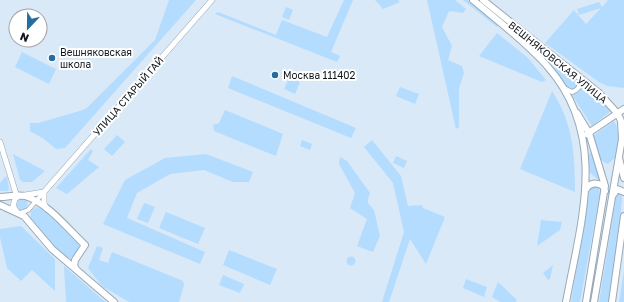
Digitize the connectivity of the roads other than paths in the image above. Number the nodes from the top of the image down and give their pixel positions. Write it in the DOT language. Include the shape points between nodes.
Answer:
graph roads {
  1 [pos="212,0"];
  2 [pos="473,0"];
  3 [pos="483,0"];
  4 [pos="576,74"];
  5 [pos="562,87"];
  6 [pos="572,104"];
  7 [pos="624,109"];
  8 [pos="618,114"];
  9 [pos="589,132"];
  10 [pos="582,137"];
  11 [pos="624,138"];
  12 [pos="0,142"];
  13 [pos="621,148"];
  14 [pos="619,156"];
  15 [pos="624,178"];
  16 [pos="586,187"];
  17 [pos="44,192"];
  18 [pos="624,192"];
  19 [pos="605,193"];
  20 [pos="20,196"];
  21 [pos="0,197"];
  22 [pos="36,201"];
  23 [pos="0,205"];
  24 [pos="609,208"];
  25 [pos="47,209"];
  26 [pos="28,210"];
  27 [pos="17,212"];
  28 [pos="624,216"];
  29 [pos="76,258"];
  30 [pos="64,259"];
  31 [pos="80,273"];
  32 [pos="114,302"];
  33 [pos="566,302"];
  34 [pos="586,302"];
  35 [pos="594,302"];
  36 [pos="612,302"];
  1 -- 17 [label="street, УЛИЦА СТАРЫЙ ГАЙ"];
  2 -- 5 [label="main road, ВЕШНЯКОВСКАЯ УЛИЦА" via="534,52"];
  3 -- 4 [label="main road, ВЕШНЯКОВСКАЯ УЛИЦА"];
  4 -- 5 [label="street" via="581,82 577,90 569,91"];
  4 -- 8 [label="main road, ВЕШНЯКОВСКАЯ УЛИЦА" via="606,99"];
  5 -- 6 [label="main road, ВЕШНЯКОВСКАЯ УЛИЦА"];
  6 -- 9 [label="main road"];
  6 -- 10 [label="main road, ВЕШНЯКОВСКАЯ УЛИЦА"];
  7 -- 8 [label="main road"];
  8 -- 9 [label="main road"];
  8 -- 13 [label="main road, ВЕШНЯКОВСКАЯ УЛИЦА" via="622,126"];
  9 -- 10 [label="main road"];
  9 -- 19 [label="main road" via="604,180"];
  10 -- 16 [label="main road, ВЕШНЯКОВСКАЯ УЛИЦА"];
  11 -- 13 [label="main road"];
  12 -- 20 [label="street"];
  13 -- 14 [label="main road, ВЕШНЯКОВСКАЯ УЛИЦА"];
  14 -- 15 [label="main road, ВЕШНЯКОВСКАЯ УЛИЦА"];
  14 -- 24 [label="main road"];
  16 -- 19 [label="main road" via="598,184"];
  16 -- 33 [label="main road, ВЕШНЯКОВСКАЯ УЛИЦА"];
  17 -- 20 [label="street"];
  17 -- 22 [label="street, УЛИЦА СТАРЫЙ ГАЙ"];
  17 -- 25 [label="street"];
  18 -- 24 [label="main road" via="620,189 615,191"];
  19 -- 34 [label="main road"];
  20 -- 21 [label="main road"];
  20 -- 22 [label="main road"];
  20 -- 26 [label="street" via="30,204"];
  20 -- 27 [label="street" via="13,204"];
  22 -- 25 [label="main road"];
  22 -- 26 [label="street, УЛИЦА СТАРЫЙ ГАЙ"];
  23 -- 27 [label="main road"];
  24 -- 35 [label="main road"];
  25 -- 29 [label="main road" via="85,245"];
  26 -- 27 [label="street" via="23,213"];
  27 -- 30 [label="main road" via="26,218 52,249"];
  28 -- 36 [label="main road"];
  29 -- 30 [label="main road" via="71,261"];
  29 -- 31 [label="main road" via="74,266"];
  30 -- 31 [label="main road"];
  31 -- 32 [label="main road"];
}
